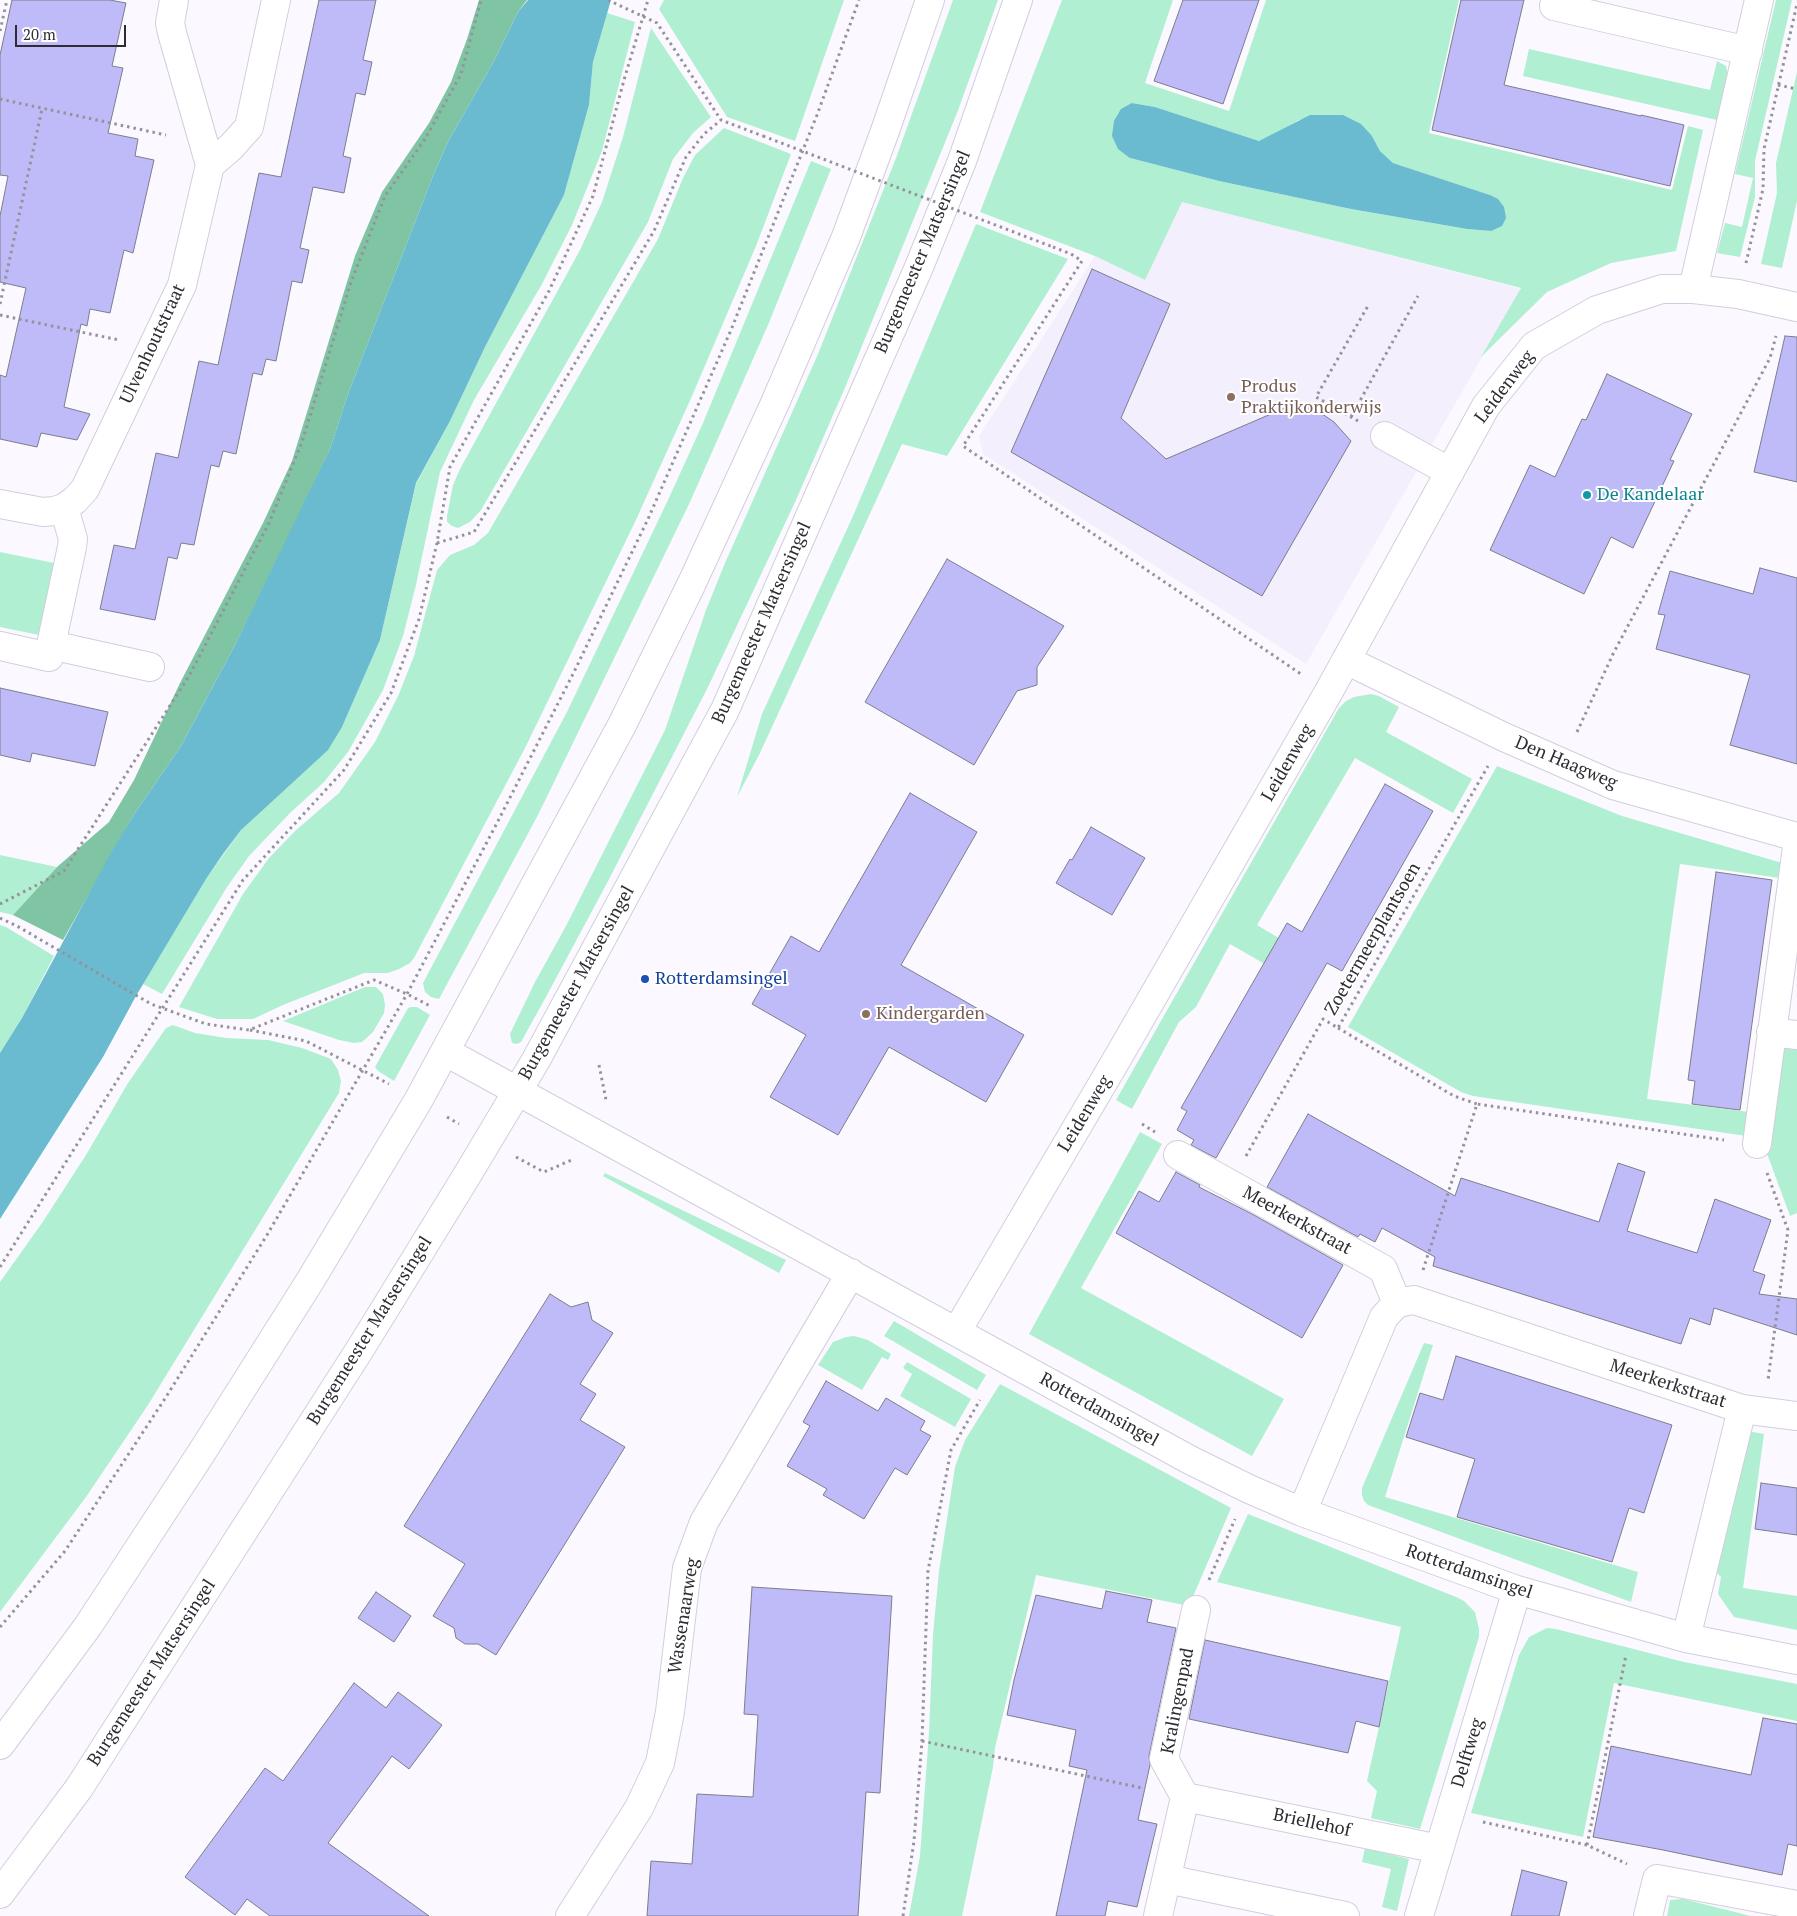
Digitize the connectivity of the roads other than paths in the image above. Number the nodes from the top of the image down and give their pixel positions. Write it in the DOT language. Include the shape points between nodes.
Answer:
graph roads {
  1 [pos="174,0"];
  2 [pos="276,0"];
  3 [pos="930,0"];
  4 [pos="1018,0"];
  5 [pos="1556,0"];
  6 [pos="1759,0"];
  7 [pos="1748,50"];
  8 [pos="206,154"];
  9 [pos="1693,289"];
  10 [pos="1791,305"];
  11 [pos="1385,436"];
  12 [pos="1450,472"];
  13 [pos="0,504"];
  14 [pos="64,508"];
  15 [pos="52,645"];
  16 [pos="0,646"];
  17 [pos="1346,660"];
  18 [pos="150,667"];
  19 [pos="1797,837"];
  20 [pos="1797,847"];
  21 [pos="1784,1033"];
  22 [pos="446,1052"];
  23 [pos="518,1091"];
  24 [pos="1757,1144"];
  25 [pos="1178,1155"];
  26 [pos="851,1273"];
  27 [pos="1406,1301"];
  28 [pos="957,1331"];
  29 [pos="1742,1409"];
  30 [pos="1797,1416"];
  31 [pos="1302,1512"];
  32 [pos="1517,1590"];
  33 [pos="1196,1610"];
  34 [pos="1686,1638"];
  35 [pos="1797,1660"];
  36 [pos="0,1745"];
  37 [pos="1185,1797"];
  38 [pos="1439,1849"];
  39 [pos="1167,1879"];
  40 [pos="0,1894"];
  41 [pos="1797,1905"];
  42 [pos="570,1916"];
  43 [pos="1158,1916"];
  44 [pos="1345,1916"];
  45 [pos="1419,1916"];
  46 [pos="1648,1916"];
  1 -- 8 [label="street, Ulvenhoutstraat" via="170,23 172,33"];
  2 -- 8 [label="street" via="249,127 231,147"];
  3 -- 22 [label="street" via="846,237 775,403 622,725"];
  4 -- 23 [label="street, Burgemeester Matsersingel" via="962,162 915,276 725,710"];
  5 -- 7 [label="street" via="1554,6"];
  6 -- 7 [label="street"];
  7 -- 9 [label="street"];
  8 -- 14 [label="street, Ulvenhoutstraat" via="182,285 85,489"];
  9 -- 10 [label="street, Leidenweg"];
  9 -- 12 [label="street, Leidenweg" via="1662,289 1597,310 1534,346 1486,406"];
  11 -- 12 [label="street"];
  12 -- 17 [label="street, Leidenweg"];
  13 -- 14 [label="street" via="42,512"];
  14 -- 15 [label="street" via="73,539"];
  15 -- 16 [label="street" via="49,657"];
  15 -- 18 [label="street"];
  17 -- 19 [label="street, Den Haagweg" via="1504,737 1613,785"];
  17 -- 28 [label="street, Leidenweg" via="1127,1043"];
  20 -- 21 [label="street"];
  21 -- 24 [label="street"];
  22 -- 23 [label="street, Rotterdamsingel"];
  22 -- 36 [label="street" via="310,1281 202,1452 88,1626"];
  23 -- 26 [label="street, Rotterdamsingel"];
  23 -- 40 [label="street, Burgemeester Matsersingel" via="362,1346 79,1788"];
  25 -- 27 [label="street, Meerkerkstraat" via="1383,1269"];
  26 -- 28 [label="street, Rotterdamsingel"];
  26 -- 42 [label="street, Wassenaarweg" via="704,1522 687,1568 670,1712 660,1763 639,1808"];
  27 -- 29 [label="street, Meerkerkstraat"];
  27 -- 31 [label="street" via="1384,1317"];
  28 -- 31 [label="street, Rotterdamsingel" via="1190,1460"];
  29 -- 30 [label="street"];
  29 -- 34 [label="street, Meerkerkstraat"];
  31 -- 32 [label="street, Rotterdamsingel"];
  32 -- 34 [label="street, Rotterdamsingel"];
  32 -- 38 [label="street, Delftweg"];
  33 -- 37 [label="street, Kralingenpad" via="1164,1759"];
  34 -- 35 [label="street, Rotterdamsingel"];
  37 -- 38 [label="street, Briellehof"];
  37 -- 39 [label="street"];
  38 -- 45 [label="street, Delftweg"];
  39 -- 43 [label="street"];
  39 -- 44 [label="street"];
  41 -- 46 [label="street" via="1657,1879"];
}
